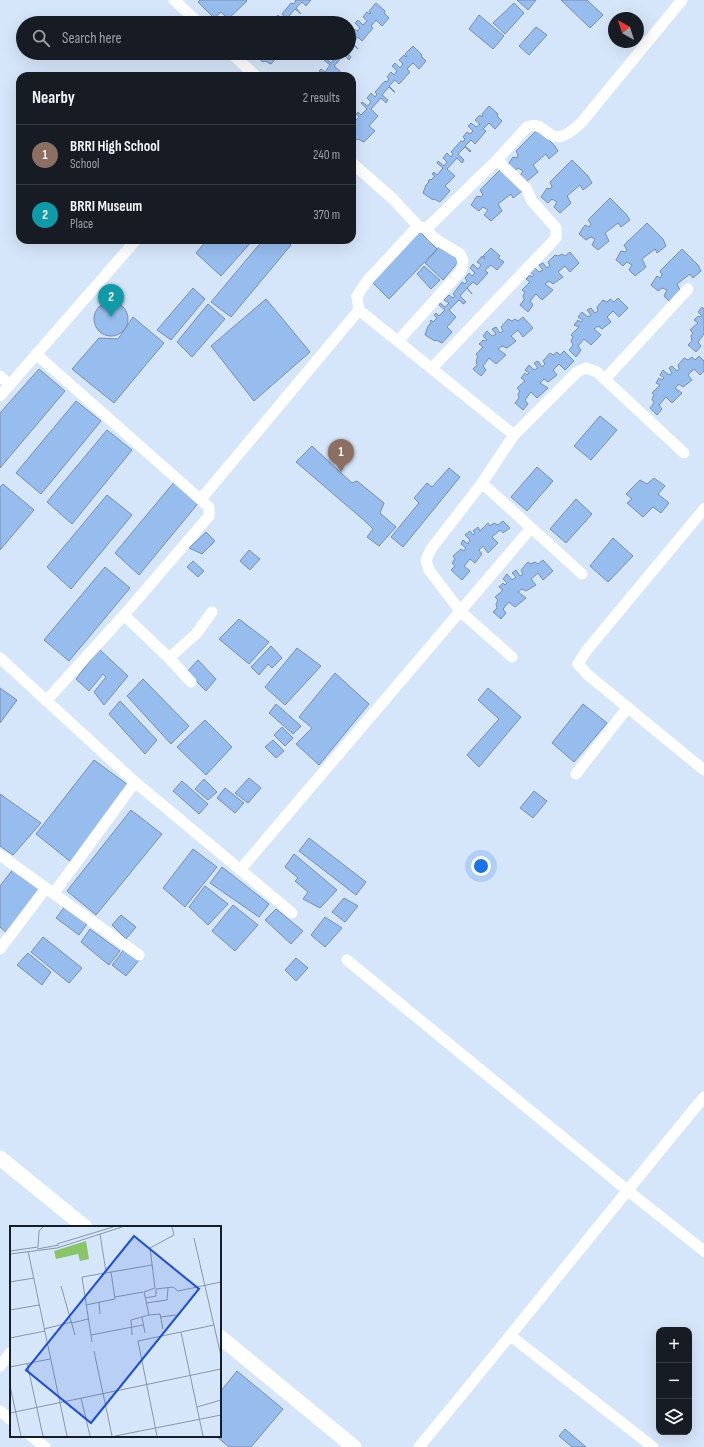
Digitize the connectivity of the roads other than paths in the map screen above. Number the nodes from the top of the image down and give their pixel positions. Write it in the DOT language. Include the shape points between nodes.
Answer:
graph roads {
  1 [pos="174,0"];
  2 [pos="682,0"];
  3 [pos="191,16"];
  4 [pos="239,60"];
  5 [pos="252,72"];
  6 [pos="497,160"];
  7 [pos="356,167"];
  8 [pos="422,227"];
  9 [pos="132,244"];
  10 [pos="688,289"];
  11 [pos="359,310"];
  12 [pos="398,341"];
  13 [pos="36,354"];
  14 [pos="432,368"];
  15 [pos="0,376"];
  16 [pos="605,379"];
  17 [pos="10,385"];
  18 [pos="0,396"];
  19 [pos="514,435"];
  20 [pos="684,453"];
  21 [pos="482,483"];
  22 [pos="201,499"];
  23 [pos="704,508"];
  24 [pos="532,528"];
  25 [pos="582,574"];
  26 [pos="212,612"];
  27 [pos="461,612"];
  28 [pos="124,615"];
  29 [pos="512,657"];
  30 [pos="0,658"];
  31 [pos="169,658"];
  32 [pos="191,682"];
  33 [pos="46,701"];
  34 [pos="628,707"];
  35 [pos="704,770"];
  36 [pos="576,774"];
  37 [pos="135,782"];
  38 [pos="0,855"];
  39 [pos="240,870"];
  40 [pos="50,890"];
  41 [pos="292,913"];
  42 [pos="0,949"];
  43 [pos="139,955"];
  44 [pos="347,960"];
  45 [pos="704,1097"];
  46 [pos="0,1158"];
  47 [pos="627,1190"];
  48 [pos="84,1226"];
  49 [pos="704,1251"];
  50 [pos="511,1336"];
  51 [pos="221,1339"];
  52 [pos="10,1353"];
  53 [pos="0,1366"];
  54 [pos="0,1411"];
  55 [pos="10,1419"];
  56 [pos="32,1437"];
  57 [pos="45,1447"];
  58 [pos="354,1447"];
  59 [pos="420,1447"];
  60 [pos="652,1447"];
  1 -- 3 [label="street"];
  2 -- 6 [label="street" via="570,134 554,137 532,125 527,127"];
  4 -- 5 [label="street"];
  6 -- 8 [label="street"];
  6 -- 14 [label="street" via="526,188 532,201 556,228 556,238"];
  7 -- 8 [label="street"];
  8 -- 11 [label="street" via="367,281 357,296"];
  8 -- 12 [label="street" via="434,238 460,254 464,261 461,271"];
  9 -- 13 [label="street"];
  10 -- 16 [label="street"];
  11 -- 12 [label="street"];
  11 -- 22 [label="street"];
  12 -- 14 [label="street"];
  13 -- 17 [label="street"];
  13 -- 22 [label="street"];
  14 -- 19 [label="street"];
  15 -- 17 [label="street"];
  16 -- 19 [label="street" via="597,372 586,368 577,372"];
  16 -- 20 [label="street"];
  17 -- 18 [label="street"];
  19 -- 21 [label="street"];
  21 -- 24 [label="street"];
  21 -- 27 [label="street" via="431,549 426,560 429,570"];
  22 -- 28 [label="street" via="209,507 208,516"];
  23 -- 34 [label="street" via="578,664"];
  24 -- 25 [label="street"];
  24 -- 27 [label="street"];
  26 -- 31 [label="street" via="196,634"];
  27 -- 29 [label="street"];
  27 -- 39 [label="street"];
  28 -- 31 [label="street"];
  28 -- 33 [label="street"];
  30 -- 33 [label="street"];
  31 -- 32 [label="street"];
  33 -- 37 [label="street"];
  34 -- 35 [label="street"];
  34 -- 36 [label="street"];
  37 -- 39 [label="street"];
  37 -- 40 [label="street"];
  38 -- 40 [label="street"];
  39 -- 41 [label="street"];
  40 -- 42 [label="street"];
  40 -- 43 [label="street"];
  44 -- 47 [label="street"];
  45 -- 47 [label="street"];
  46 -- 48 [label="main road"];
  47 -- 49 [label="street"];
  47 -- 50 [label="street"];
  50 -- 59 [label="street"];
  50 -- 60 [label="street"];
  51 -- 58 [label="main road"];
  52 -- 53 [label="street"];
  54 -- 55 [label="street"];
  56 -- 57 [label="street"];
}
